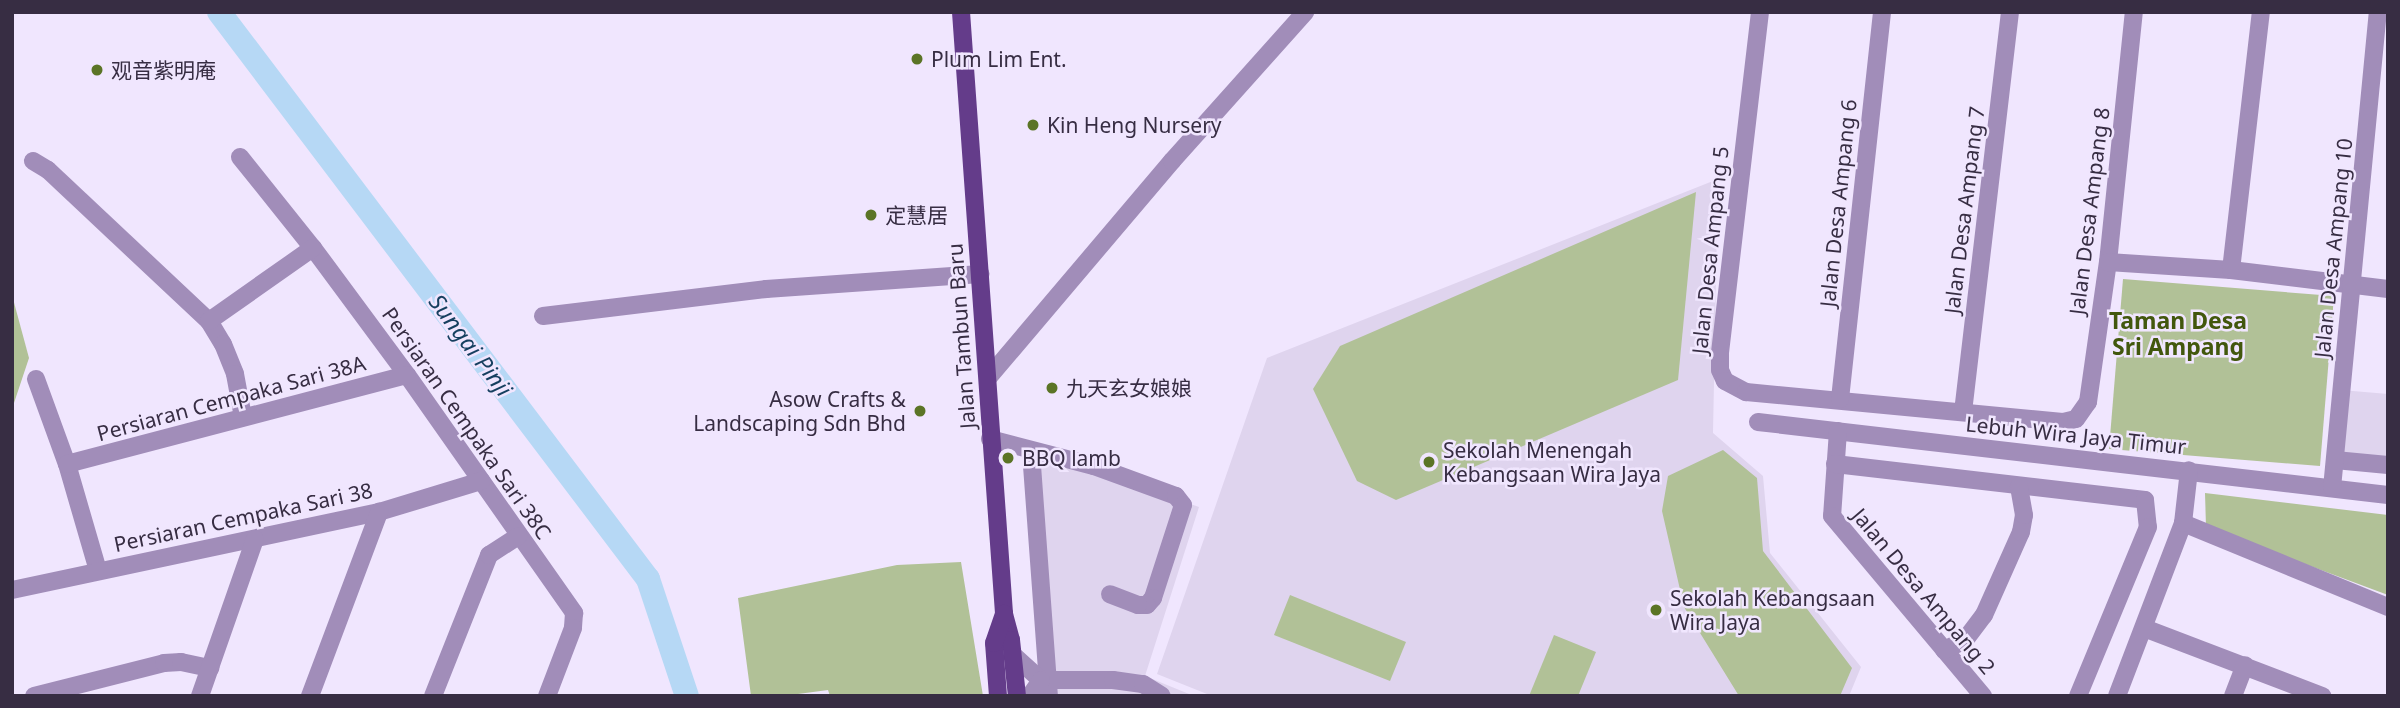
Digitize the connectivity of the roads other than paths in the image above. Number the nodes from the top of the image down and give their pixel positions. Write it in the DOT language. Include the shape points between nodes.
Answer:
graph roads {
  1 [pos="961,12"];
  2 [pos="1304,12"];
  3 [pos="1760,12"];
  4 [pos="1882,12"];
  5 [pos="2010,12"];
  6 [pos="2134,12"];
  7 [pos="2261,12"];
  8 [pos="2378,12"];
  9 [pos="240,157"];
  10 [pos="33,161"];
  11 [pos="313,248"];
  12 [pos="2108,262"];
  13 [pos="2231,270"];
  14 [pos="980,274"];
  15 [pos="2352,284"];
  16 [pos="2388,289"];
  17 [pos="543,316"];
  18 [pos="209,321"];
  19 [pos="407,375"];
  20 [pos="988,378"];
  21 [pos="36,379"];
  22 [pos="1807,395"];
  23 [pos="1840,399"];
  24 [pos="1963,412"];
  25 [pos="2082,413"];
  26 [pos="243,417"];
  27 [pos="1758,422"];
  28 [pos="1804,428"];
  29 [pos="1838,431"];
  30 [pos="990,439"];
  31 [pos="1031,452"];
  32 [pos="2335,460"];
  33 [pos="68,464"];
  34 [pos="1835,464"];
  35 [pos="2388,465"];
  36 [pos="2189,470"];
  37 [pos="481,481"];
  38 [pos="2019,486"];
  39 [pos="2332,488"];
  40 [pos="2388,495"];
  41 [pos="379,512"];
  42 [pos="2183,523"];
  43 [pos="518,537"];
  44 [pos="255,539"];
  45 [pos="97,571"];
  46 [pos="12,590"];
  47 [pos="1110,594"];
  48 [pos="2388,607"];
  49 [pos="1004,614"];
  50 [pos="2144,628"];
  51 [pos="1944,650"];
  52 [pos="1012,654"];
  53 [pos="2245,666"];
  54 [pos="210,668"];
  55 [pos="1046,685"];
  56 [pos="34,696"];
  57 [pos="200,696"];
  58 [pos="310,696"];
  59 [pos="433,696"];
  60 [pos="547,696"];
  61 [pos="998,696"];
  62 [pos="1017,696"];
  63 [pos="1030,696"];
  64 [pos="1162,696"];
  65 [pos="1983,696"];
  66 [pos="2078,696"];
  67 [pos="2117,696"];
  68 [pos="2233,696"];
  69 [pos="2322,696"];
  1 -- 14 [label="main road, Jalan Tambun Baru"];
  2 -- 20 [label="street"];
  3 -- 22 [label="street, Jalan Desa Ampang 5" via="1720,370 1725,381 1746,392"];
  4 -- 23 [label="street, Jalan Desa Ampang 6"];
  5 -- 24 [label="street, Jalan Desa Ampang 7"];
  6 -- 12 [label="street, Jalan Desa Ampang 8"];
  7 -- 13 [label="street"];
  8 -- 15 [label="street, Jalan Desa Ampang 10"];
  9 -- 11 [label="street, Persiaran Cempaka Sari 38C"];
  10 -- 18 [label="street"];
  11 -- 18 [label="street"];
  11 -- 19 [label="street, Persiaran Cempaka Sari 38C"];
  12 -- 13 [label="street"];
  12 -- 25 [label="street, Jalan Desa Ampang 8" via="2088,402"];
  13 -- 15 [label="street"];
  14 -- 17 [label="street" via="766,289"];
  14 -- 20 [label="main road, Jalan Tambun Baru"];
  15 -- 16 [label="street"];
  15 -- 32 [label="street, Jalan Desa Ampang 10"];
  18 -- 26 [label="street" via="235,374"];
  19 -- 26 [label="street, Persiaran Cempaka Sari 38A"];
  19 -- 37 [label="street, Persiaran Cempaka Sari 38C"];
  20 -- 30 [label="main road, Jalan Tambun Baru"];
  21 -- 33 [label="street"];
  22 -- 23 [label="street, Jalan Desa Ampang 5"];
  22 -- 28 [label="street"];
  23 -- 24 [label="street, Jalan Desa Ampang 5"];
  24 -- 25 [label="street, Jalan Desa Ampang 5" via="2063,422"];
  26 -- 33 [label="street, Persiaran Cempaka Sari 38A"];
  27 -- 28 [label="street, Lebuh Wira Jaya Timur"];
  28 -- 29 [label="street, Lebuh Wira Jaya Timur"];
  29 -- 34 [label="street, Jalan Desa Ampang 2"];
  29 -- 36 [label="street, Lebuh Wira Jaya Timur"];
  30 -- 31 [label="street"];
  30 -- 49 [label="main road, Jalan Tambun Baru"];
  31 -- 47 [label="street" via="1094,466 1176,496 1183,505 1153,598 1147,605 1138,605"];
  31 -- 55 [label="street"];
  32 -- 35 [label="street"];
  32 -- 39 [label="street, Jalan Desa Ampang 10"];
  33 -- 45 [label="street"];
  34 -- 38 [label="street"];
  34 -- 51 [label="street, Jalan Desa Ampang 2" via="1832,516"];
  36 -- 39 [label="street, Lebuh Wira Jaya Timur"];
  36 -- 42 [label="street"];
  37 -- 41 [label="street, Persiaran Cempaka Sari 38"];
  37 -- 43 [label="street, Persiaran Cempaka Sari 38C"];
  38 -- 51 [label="street" via="2024,515 2021,532 1984,615 1965,640"];
  38 -- 66 [label="street" via="2145,500 2147,527"];
  39 -- 40 [label="street, Lebuh Wira Jaya Timur"];
  41 -- 44 [label="street, Persiaran Cempaka Sari 38"];
  41 -- 58 [label="street"];
  42 -- 48 [label="street"];
  42 -- 50 [label="street"];
  43 -- 59 [label="street" via="489,555"];
  43 -- 60 [label="street, Persiaran Cempaka Sari 38C" via="574,613 573,628"];
  44 -- 45 [label="street, Persiaran Cempaka Sari 38"];
  44 -- 54 [label="street"];
  45 -- 46 [label="street, Persiaran Cempaka Sari 38"];
  49 -- 52 [label="main road, Jalan Tambun Baru"];
  49 -- 61 [label="main road, Jalan Tambun Baru" via="994,643"];
  50 -- 53 [label="street"];
  50 -- 67 [label="street"];
  51 -- 65 [label="street, Jalan Desa Ampang 2"];
  52 -- 55 [label="street"];
  52 -- 62 [label="main road, Jalan Tambun Baru"];
  53 -- 68 [label="street"];
  53 -- 69 [label="street"];
  54 -- 56 [label="street" via="164,663"];
  54 -- 57 [label="street"];
  55 -- 63 [label="street"];
  55 -- 64 [label="street" via="1101,679 1143,684"];
}
